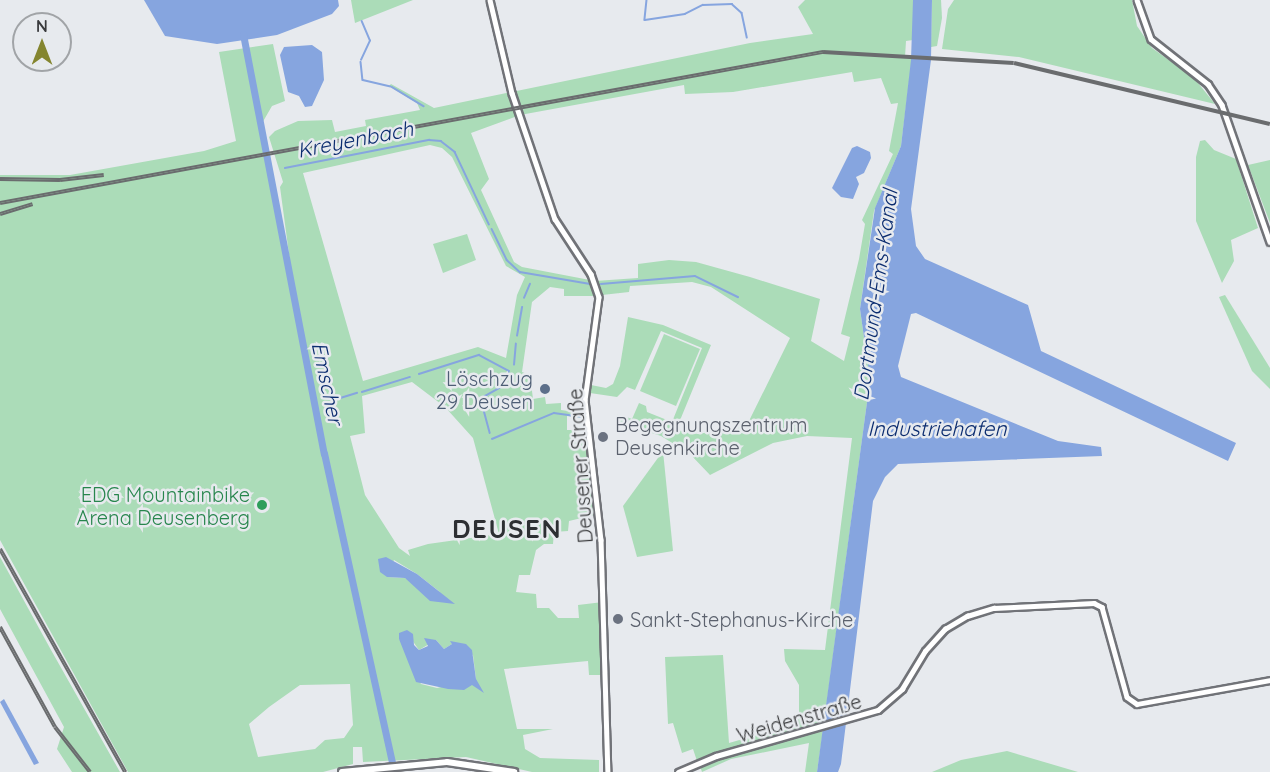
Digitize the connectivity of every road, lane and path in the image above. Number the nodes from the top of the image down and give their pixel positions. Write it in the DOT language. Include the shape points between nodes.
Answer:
graph roads {
  1 [pos="490,0"];
  2 [pos="1137,0"];
  3 [pos="1270,242"];
  4 [pos="1270,680"];
  5 [pos="342,772"];
  6 [pos="514,772"];
  7 [pos="608,772"];
  8 [pos="678,772"];
  1 -- 7 [label="street, Deusener Straße" via="512,93 555,219 591,274 599,297 585,400 601,540"];
  2 -- 3 [label="street" via="1151,39 1208,84 1222,105"];
  4 -- 8 [label="street, Weidenstraße" via="1143,704 1132,702 1102,607 1094,603 1002,607 967,616 931,643 890,702 854,720 716,756"];
  5 -- 6 [label="main road" via="467,762"];
}
